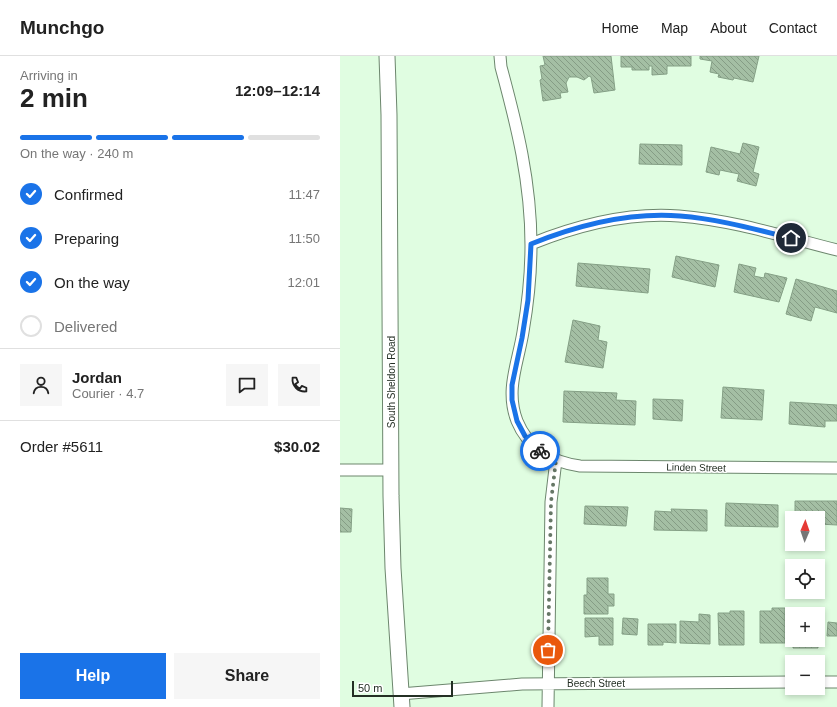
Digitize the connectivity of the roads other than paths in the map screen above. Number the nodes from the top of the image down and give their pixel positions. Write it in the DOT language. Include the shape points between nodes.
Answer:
graph roads {
  1 [pos="387,56"];
  2 [pos="500,56"];
  3 [pos="531,244"];
  4 [pos="837,250"];
  5 [pos="556,460"];
  6 [pos="837,468"];
  7 [pos="340,470"];
  8 [pos="391,470"];
  9 [pos="785,682"];
  10 [pos="825,682"];
  11 [pos="837,682"];
  12 [pos="548,684"];
  13 [pos="401,701"];
  14 [pos="548,707"];
  1 -- 8 [label="main road, South Sheldon Road"];
  2 -- 3 [label="street, Linden Street" via="526,174"];
  3 -- 4 [label="street" via="597,223 640,217 679,216 744,226"];
  3 -- 5 [label="street, Linden Street" via="528,300 512,385 512,400 517,421 525,436 539,450"];
  5 -- 6 [label="street, Linden Street" via="580,466"];
  5 -- 12 [label="street" via="551,502"];
  7 -- 8 [label="street"];
  8 -- 13 [label="main road, South Sheldon Road" via="393,568"];
  9 -- 12 [label="street, Beech Street"];
  10 -- 11 [label="street"];
  12 -- 13 [label="street, Beech Street" via="522,684"];
  12 -- 14 [label="street"];
}
